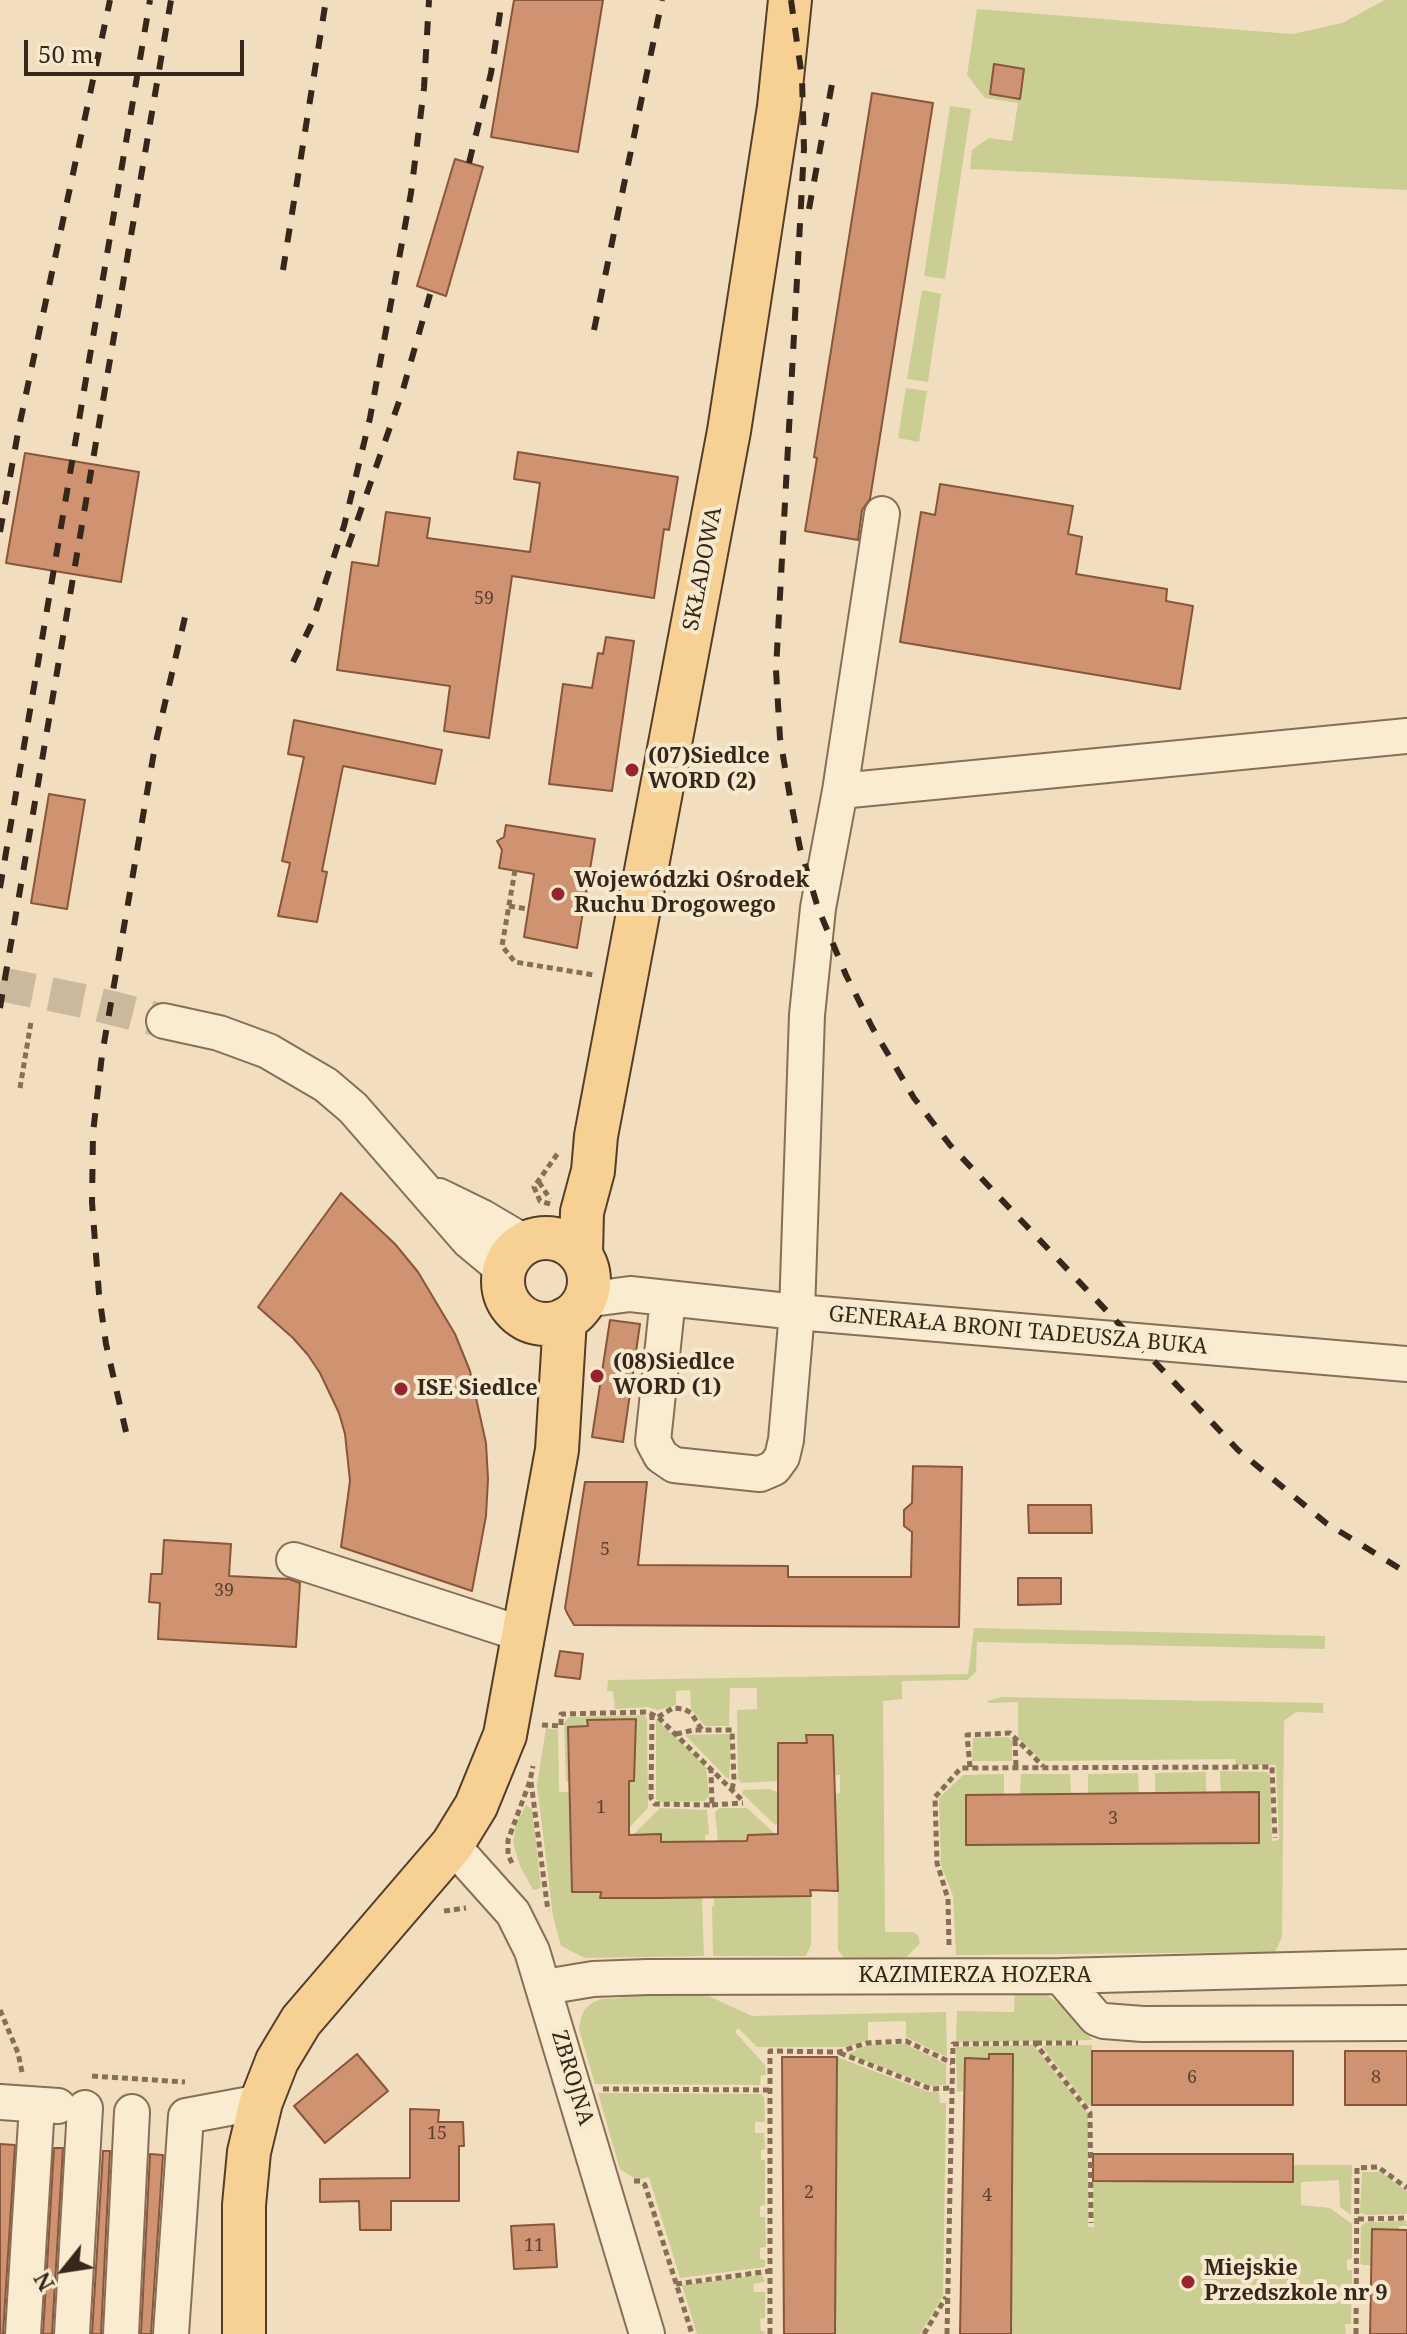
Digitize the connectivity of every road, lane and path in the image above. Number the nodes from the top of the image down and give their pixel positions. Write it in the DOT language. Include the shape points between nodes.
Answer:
graph roads {
  1 [pos="790,0"];
  2 [pos="882,514"];
  3 [pos="1407,736"];
  4 [pos="840,791"];
  5 [pos="515,870"];
  6 [pos="509,906"];
  7 [pos="528,909"];
  8 [pos="602,976"];
  9 [pos="164,1021"];
  10 [pos="31,1022"];
  11 [pos="20,1088"];
  12 [pos="553,1269"];
  13 [pos="668,1298"];
  14 [pos="797,1312"];
  15 [pos="1407,1364"];
  16 [pos="294,1560"];
  17 [pos="525,1635"];
  18 [pos="655,1716"];
  19 [pos="540,1725"];
  20 [pos="702,1730"];
  21 [pos="676,1734"];
  22 [pos="1015,1738"];
  23 [pos="970,1767"];
  24 [pos="1016,1767"];
  25 [pos="1044,1767"];
  26 [pos="711,1770"];
  27 [pos="530,1781"];
  28 [pos="732,1790"];
  29 [pos="712,1805"];
  30 [pos="1275,1838"];
  31 [pos="452,1845"];
  32 [pos="476,1911"];
  33 [pos="439,1913"];
  34 [pos="549,1915"];
  35 [pos="950,1952"];
  36 [pos="1407,1967"];
  37 [pos="1060,1976"];
  38 [pos="545,1987"];
  39 [pos="0,2010"];
  40 [pos="1407,2023"];
  41 [pos="1035,2043"];
  42 [pos="1091,2043"];
  43 [pos="839,2052"];
  44 [pos="952,2063"];
  45 [pos="193,2082"];
  46 [pos="951,2088"];
  47 [pos="36,2089"];
  48 [pos="592,2089"];
  49 [pos="770,2090"];
  50 [pos="84,2092"];
  51 [pos="0,2102"];
  52 [pos="261,2102"];
  53 [pos="132,2112"];
  54 [pos="186,2116"];
  55 [pos="1407,2188"];
  56 [pos="1407,2218"];
  57 [pos="1358,2219"];
  58 [pos="1091,2223"];
  59 [pos="770,2271"];
  60 [pos="947,2296"];
  61 [pos="23,2334"];
  62 [pos="72,2334"];
  63 [pos="121,2334"];
  64 [pos="171,2334"];
  65 [pos="244,2334"];
  66 [pos="647,2334"];
  67 [pos="692,2334"];
  68 [pos="770,2334"];
  69 [pos="924,2334"];
  70 [pos="947,2334"];
  71 [pos="1356,2334"];
  1 -- 12 [label="main road, SKŁADOWA" via="779,107 729,431 596,1136 577,1164"];
  2 -- 4 [label="street"];
  3 -- 4 [label="street"];
  4 -- 14 [label="street" via="818,908 807,1015"];
  5 -- 6 [label="path"];
  6 -- 7 [label="path"];
  6 -- 8 [label="path" via="502,946 515,962"];
  9 -- 12 [label="street" via="219,1033 297,1066 353,1108 427,1191 482,1217"];
  10 -- 11 [label="path"];
  12 -- 12 [label="path" via="546,1205 536,1198 534,1187 539,1182"];
  12 -- 13 [label="street, GENERAŁA BRONI TADEUSZA BUKA" via="630,1294"];
  12 -- 17 [label="main road" via="557,1450"];
  13 -- 14 [label="street, GENERAŁA BRONI TADEUSZA BUKA"];
  13 -- 14 [label="street" via="653,1441 674,1465 760,1474 774,1468 784,1449"];
  14 -- 15 [label="street, GENERAŁA BRONI TADEUSZA BUKA"];
  16 -- 17 [label="street"];
  17 -- 31 [label="main road" via="501,1747 476,1806"];
  18 -- 19 [label="path" via="561,1714 561,1726"];
  18 -- 20 [label="path" via="684,1709"];
  18 -- 21 [label="path"];
  18 -- 29 [label="path" via="653,1802"];
  20 -- 21 [label="path"];
  20 -- 28 [label="path" via="732,1730"];
  21 -- 26 [label="path"];
  22 -- 23 [label="path" via="1010,1733 967,1735"];
  22 -- 24 [label="path"];
  22 -- 25 [label="path"];
  23 -- 24 [label="path"];
  23 -- 35 [label="path" via="961,1768 935,1797 937,1863 948,1899"];
  24 -- 25 [label="path"];
  25 -- 30 [label="path" via="1272,1767"];
  26 -- 28 [label="path"];
  26 -- 29 [label="path"];
  27 -- 34 [label="path"];
  28 -- 29 [label="path" via="744,1802"];
  31 -- 38 [label="street, ZBROJNA" via="513,1913"];
  31 -- 52 [label="main road" via="301,2021"];
  32 -- 33 [label="path"];
  36 -- 37 [label="street, KAZIMIERZA HOZERA"];
  37 -- 38 [label="street, KAZIMIERZA HOZERA" via="648,1977"];
  37 -- 40 [label="street" via="1104,2021"];
  38 -- 66 [label="street, ZBROJNA"];
  39 -- 47 [label="path" via="20,2072"];
  41 -- 42 [label="path"];
  41 -- 44 [label="path" via="953,2044"];
  41 -- 58 [label="path" via="1090,2113"];
  43 -- 44 [label="path" via="867,2043 906,2041"];
  43 -- 46 [label="path" via="931,2089"];
  43 -- 49 [label="path" via="770,2051"];
  44 -- 46 [label="path"];
  45 -- 50 [label="path"];
  46 -- 60 [label="path"];
  47 -- 50 [label="street"];
  47 -- 51 [label="street"];
  47 -- 61 [label="street"];
  48 -- 49 [label="path"];
  49 -- 59 [label="path"];
  50 -- 53 [label="street"];
  50 -- 62 [label="street"];
  52 -- 54 [label="street"];
  52 -- 65 [label="main road" via="244,2205"];
  53 -- 54 [label="street"];
  53 -- 63 [label="street"];
  54 -- 64 [label="street"];
  55 -- 57 [label="path" via="1378,2167 1357,2168"];
  56 -- 57 [label="path"];
  57 -- 71 [label="path"];
  59 -- 67 [label="path" via="676,2284"];
  59 -- 68 [label="path"];
  60 -- 69 [label="path"];
  60 -- 70 [label="path"];
}
